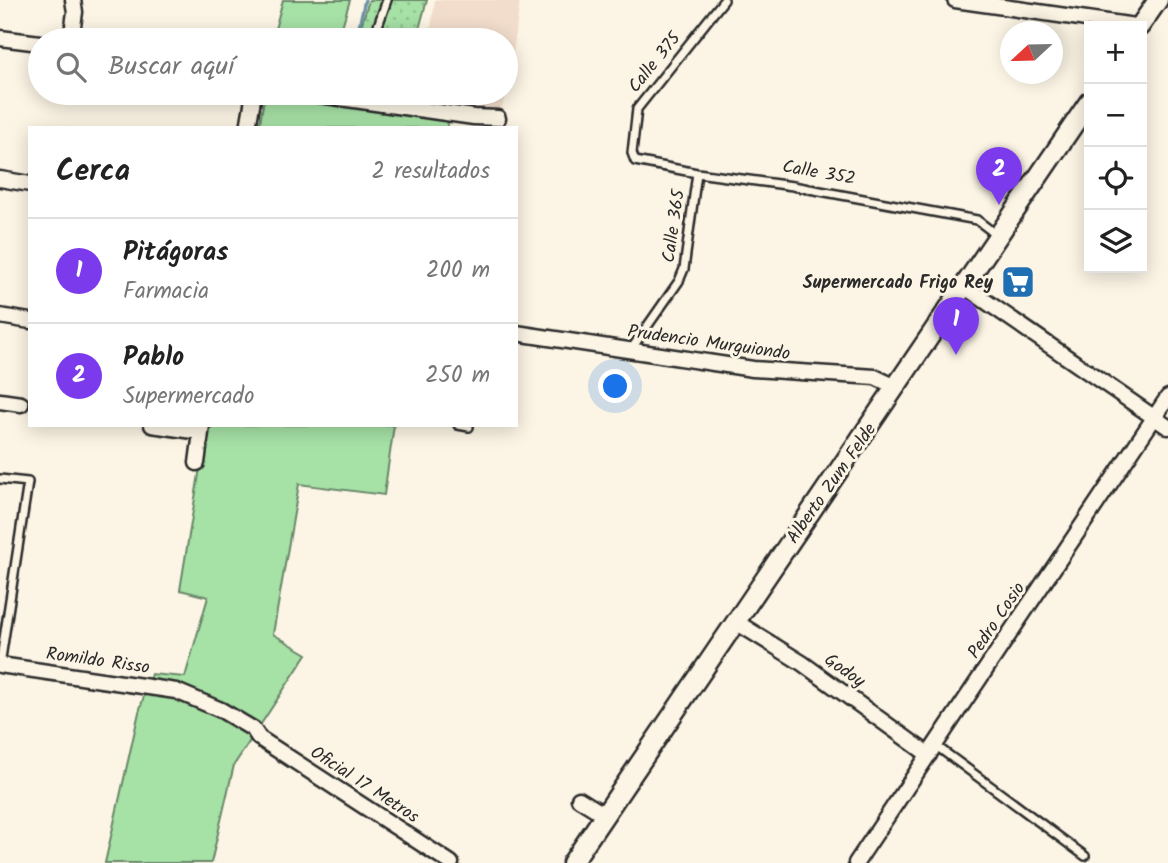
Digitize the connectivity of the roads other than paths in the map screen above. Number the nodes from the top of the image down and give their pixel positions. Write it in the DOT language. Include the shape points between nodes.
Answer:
graph roads {
  1 [pos="73,0"];
  2 [pos="387,0"];
  3 [pos="724,0"];
  4 [pos="955,0"];
  5 [pos="1158,0"];
  6 [pos="1100,21"];
  7 [pos="1143,21"];
  8 [pos="73,28"];
  9 [pos="377,28"];
  10 [pos="0,38"];
  11 [pos="28,42"];
  12 [pos="252,105"];
  13 [pos="428,105"];
  14 [pos="1084,109"];
  15 [pos="498,118"];
  16 [pos="248,126"];
  17 [pos="632,153"];
  18 [pos="696,173"];
  19 [pos="0,179"];
  20 [pos="28,184"];
  21 [pos="999,236"];
  22 [pos="965,287"];
  23 [pos="0,316"];
  24 [pos="28,321"];
  25 [pos="518,333"];
  26 [pos="630,351"];
  27 [pos="896,387"];
  28 [pos="1168,397"];
  29 [pos="0,401"];
  30 [pos="21,404"];
  31 [pos="1154,418"];
  32 [pos="176,427"];
  33 [pos="1168,427"];
  34 [pos="201,429"];
  35 [pos="197,463"];
  36 [pos="0,479"];
  37 [pos="736,622"];
  38 [pos="0,665"];
  39 [pos="259,737"];
  40 [pos="932,750"];
  41 [pos="579,799"];
  42 [pos="604,815"];
  43 [pos="1085,856"];
  44 [pos="451,863"];
  45 [pos="572,863"];
  46 [pos="856,863"];
  1 -- 8 [label="street"];
  2 -- 9 [label="lane"];
  3 -- 17 [label="lane, Calle 375" via="638,109"];
  4 -- 6 [label="street"];
  5 -- 7 [label="street"];
  10 -- 11 [label="street"];
  12 -- 16 [label="street"];
  13 -- 15 [label="street"];
  14 -- 21 [label="street, Alberto Zum Felde"];
  17 -- 18 [label="lane, Calle 352" via="641,163"];
  18 -- 21 [label="lane, Calle 352" via="977,220"];
  18 -- 26 [label="lane, Calle 365" via="684,269"];
  19 -- 20 [label="street"];
  21 -- 22 [label="street, Alberto Zum Felde"];
  22 -- 27 [label="street, Alberto Zum Felde"];
  22 -- 31 [label="street"];
  23 -- 24 [label="street"];
  25 -- 26 [label="street, Prudencio Murguiondo"];
  26 -- 27 [label="street, Prudencio Murguiondo" via="753,369 875,377"];
  27 -- 37 [label="street, Alberto Zum Felde"];
  28 -- 31 [label="street, Pedro Cosio"];
  29 -- 30 [label="street"];
  31 -- 33 [label="street"];
  31 -- 40 [label="street, Pedro Cosio"];
  32 -- 34 [label="street"];
  34 -- 35 [label="street"];
  36 -- 38 [label="lane" via="28,482"];
  37 -- 40 [label="street, Godoy"];
  37 -- 42 [label="street, Alberto Zum Felde"];
  38 -- 39 [label="street, Romildo Risso" via="176,691 221,710"];
  39 -- 44 [label="street, Oficial 17 Metros"];
  40 -- 43 [label="lane"];
  40 -- 46 [label="street, Pedro Cosio"];
  41 -- 42 [label="street"];
  42 -- 45 [label="street, Alberto Zum Felde"];
}
